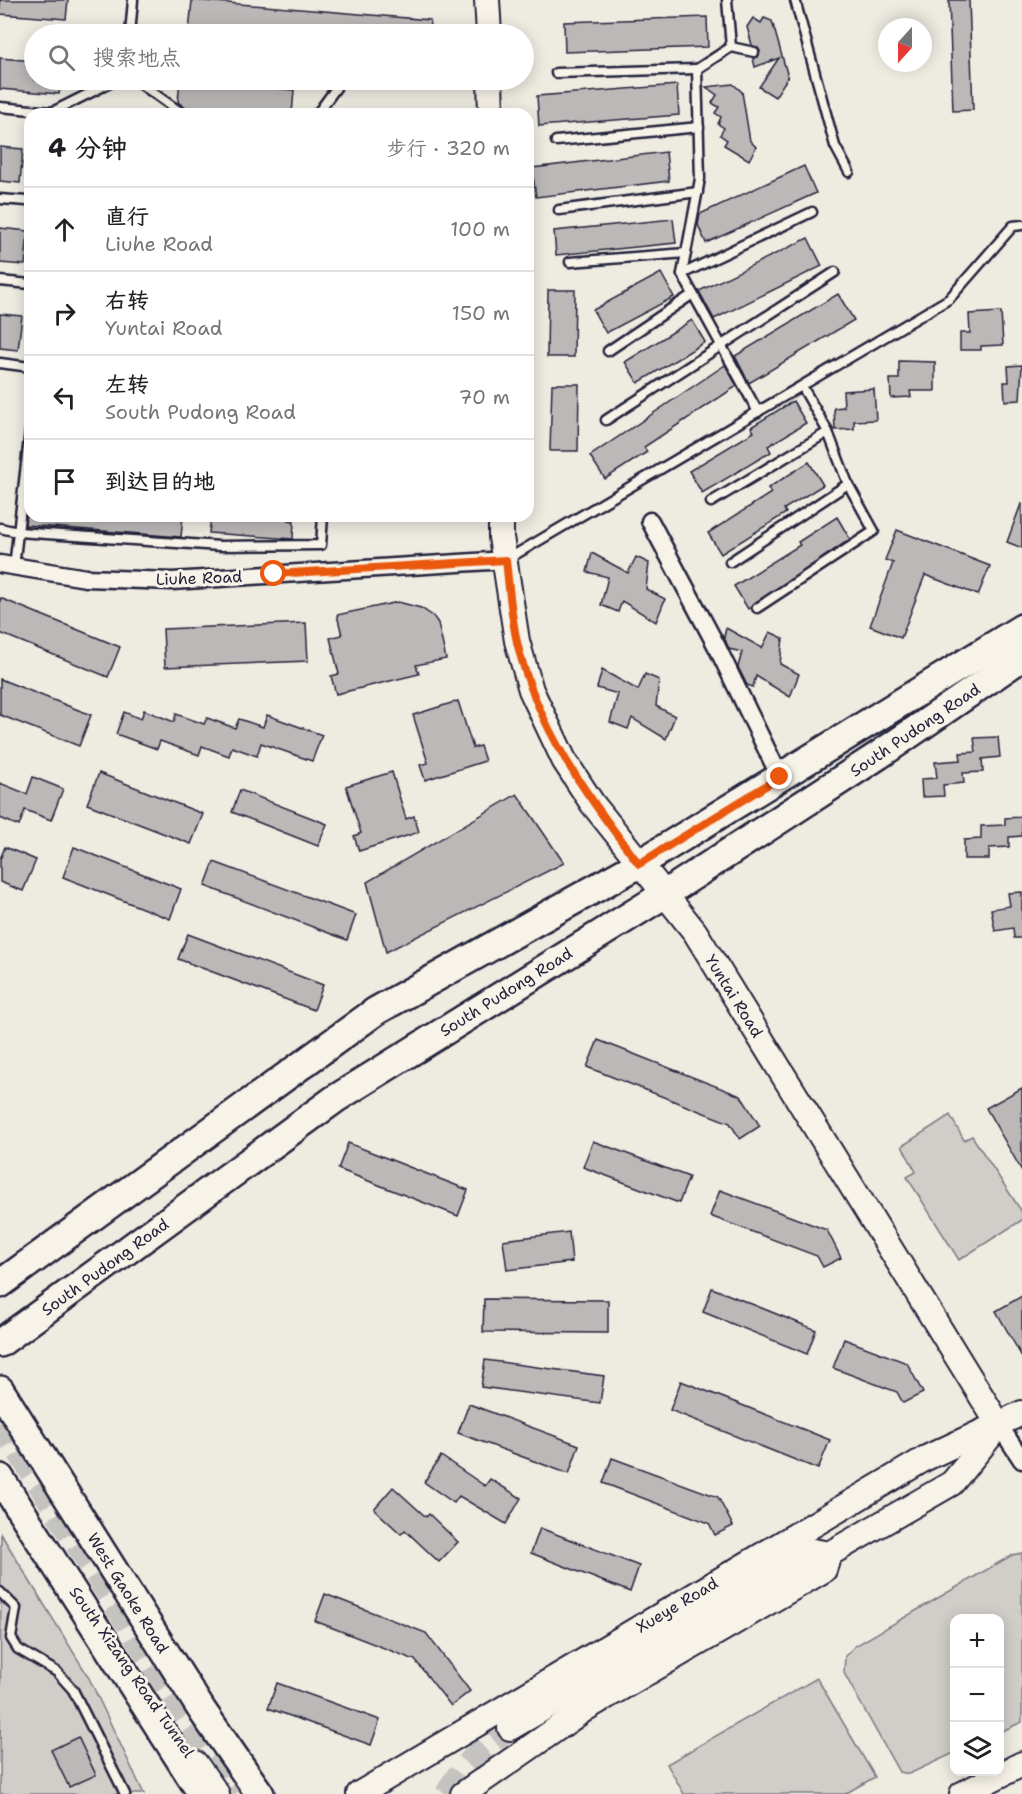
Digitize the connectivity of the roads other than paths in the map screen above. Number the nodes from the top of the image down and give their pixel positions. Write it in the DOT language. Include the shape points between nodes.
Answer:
graph roads {
  1 [pos="133,0"];
  2 [pos="488,0"];
  3 [pos="727,0"];
  4 [pos="795,0"];
  5 [pos="131,24"];
  6 [pos="489,24"];
  7 [pos="731,47"];
  8 [pos="754,52"];
  9 [pos="697,69"];
  10 [pos="556,73"];
  11 [pos="96,90"];
  12 [pos="149,90"];
  13 [pos="335,90"];
  14 [pos="490,90"];
  15 [pos="0,107"];
  16 [pos="60,108"];
  17 [pos="175,108"];
  18 [pos="321,108"];
  19 [pos="491,108"];
  20 [pos="24,109"];
  21 [pos="699,127"];
  22 [pos="556,141"];
  23 [pos="849,172"];
  24 [pos="698,192"];
  25 [pos="0,199"];
  26 [pos="24,201"];
  27 [pos="560,210"];
  28 [pos="812,212"];
  29 [pos="1022,225"];
  30 [pos="686,253"];
  31 [pos="570,262"];
  32 [pos="835,272"];
  33 [pos="682,274"];
  34 [pos="0,281"];
  35 [pos="24,283"];
  36 [pos="693,294"];
  37 [pos="721,345"];
  38 [pos="608,351"];
  39 [pos="0,363"];
  40 [pos="24,366"];
  41 [pos="802,386"];
  42 [pos="758,412"];
  43 [pos="606,420"];
  44 [pos="828,432"];
  45 [pos="849,484"];
  46 [pos="24,495"];
  47 [pos="711,502"];
  48 [pos="651,521"];
  49 [pos="323,522"];
  50 [pos="501,522"];
  51 [pos="0,528"];
  52 [pos="18,532"];
  53 [pos="506,560"];
  54 [pos="730,561"];
  55 [pos="7,566"];
  56 [pos="757,608"];
  57 [pos="1022,628"];
  58 [pos="1022,657"];
  59 [pos="780,777"];
  60 [pos="639,864"];
  61 [pos="665,894"];
  62 [pos="0,1284"];
  63 [pos="0,1343"];
  64 [pos="0,1390"];
  65 [pos="1022,1413"];
  66 [pos="999,1425"];
  67 [pos="1022,1460"];
  68 [pos="0,1478"];
  69 [pos="46,1550"];
  70 [pos="829,1554"];
  71 [pos="0,1592"];
  72 [pos="510,1728"];
  73 [pos="1022,1764"];
  74 [pos="125,1794"];
  75 [pos="202,1794"];
  76 [pos="217,1794"];
  77 [pos="260,1794"];
  78 [pos="359,1794"];
  79 [pos="463,1794"];
  80 [pos="962,1794"];
  1 -- 5 [label="lane"];
  2 -- 6 [label="street"];
  3 -- 7 [label="lane"];
  4 -- 23 [label="lane" via="836,146"];
  7 -- 8 [label="lane"];
  7 -- 9 [label="lane"];
  9 -- 10 [label="lane"];
  9 -- 21 [label="lane"];
  11 -- 16 [label="lane"];
  12 -- 17 [label="lane"];
  13 -- 18 [label="lane"];
  14 -- 19 [label="street"];
  15 -- 20 [label="lane"];
  21 -- 22 [label="lane"];
  21 -- 24 [label="lane"];
  24 -- 27 [label="lane"];
  24 -- 30 [label="lane"];
  25 -- 26 [label="lane"];
  28 -- 33 [label="lane"];
  29 -- 41 [label="lane" via="1013,226 949,299"];
  30 -- 31 [label="lane"];
  30 -- 33 [label="lane"];
  32 -- 37 [label="lane"];
  33 -- 36 [label="lane"];
  34 -- 35 [label="lane"];
  36 -- 37 [label="lane"];
  36 -- 38 [label="lane"];
  37 -- 42 [label="lane"];
  37 -- 43 [label="lane"];
  39 -- 40 [label="lane"];
  41 -- 42 [label="lane"];
  41 -- 44 [label="lane"];
  42 -- 53 [label="lane"];
  44 -- 45 [label="lane"];
  44 -- 47 [label="lane"];
  45 -- 54 [label="lane"];
  45 -- 56 [label="lane" via="874,531"];
  46 -- 52 [label="lane"];
  48 -- 59 [label="street"];
  49 -- 52 [label="lane" via="321,545 220,546"];
  50 -- 53 [label="street, Yuntai Road"];
  51 -- 52 [label="lane"];
  52 -- 55 [label="lane"];
  53 -- 55 [label="street, Liuhe Road" via="172,581 86,578"];
  53 -- 60 [label="street, Yuntai Road" via="517,641 541,713 578,782"];
  57 -- 59 [label="main road, South Pudong Road"];
  58 -- 61 [label="main road, South Pudong Road"];
  59 -- 60 [label="main road, South Pudong Road"];
  60 -- 61 [label="street, Yuntai Road"];
  60 -- 62 [label="main road, South Pudong Road" via="376,1011"];
  61 -- 63 [label="main road, South Pudong Road" via="335,1099"];
  61 -- 66 [label="street, Yuntai Road" via="695,932"];
  64 -- 77 [label="main road, West Gaoke Road" via="203,1712"];
  65 -- 66 [label="street, Xueye Road"];
  66 -- 67 [label="street, Yuntai Road"];
  66 -- 70 [label="street, Xueye Road" via="952,1483"];
  66 -- 78 [label="street, Xueye Road" via="926,1458"];
  68 -- 69 [label="main road"];
  69 -- 75 [label="main road"];
  69 -- 76 [label="street, South Xizang Road Tunnel"];
  70 -- 72 [label="street" via="813,1551"];
  70 -- 79 [label="street, Xueye Road" via="824,1570 585,1709"];
  71 -- 74 [label="lane" via="16,1608 11,1638 18,1649 57,1672 73,1690"];
  73 -- 80 [label="street"];
}
